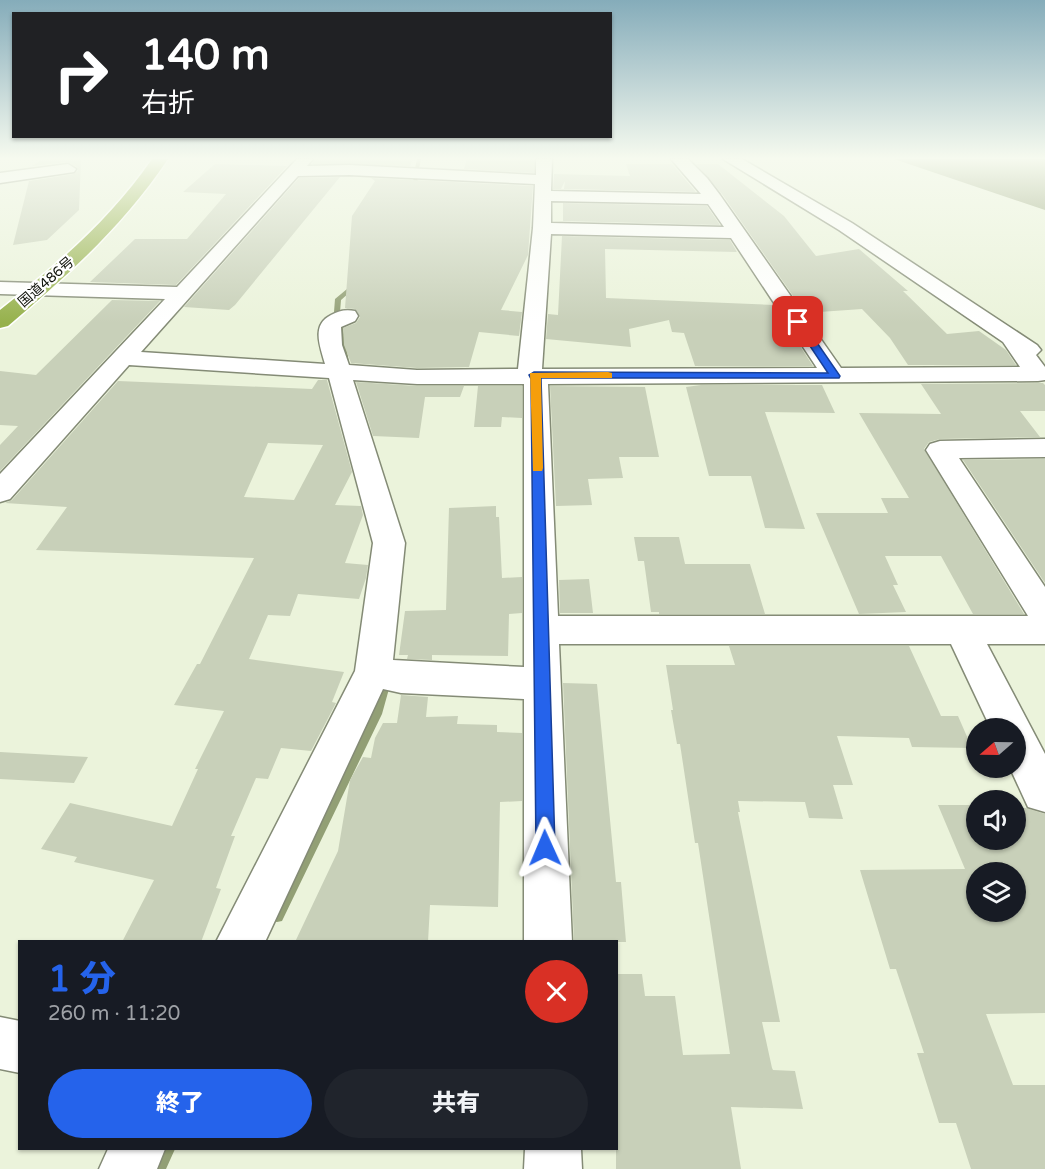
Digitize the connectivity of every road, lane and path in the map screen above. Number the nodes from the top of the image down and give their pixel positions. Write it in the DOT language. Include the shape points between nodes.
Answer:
graph roads {
  1 [pos="121,214"];
  2 [pos="256,214"];
  3 [pos="542,214"];
  4 [pos="724,214"];
  5 [pos="824,214"];
  6 [pos="844,214"];
  7 [pos="542,228"];
  8 [pos="737,233"];
  9 [pos="0,288"];
  10 [pos="40,288"];
  11 [pos="184,293"];
  12 [pos="339,320"];
  13 [pos="0,321"];
  14 [pos="1011,338"];
  15 [pos="1045,340"];
  16 [pos="124,358"];
  17 [pos="1045,362"];
  18 [pos="349,372"];
  19 [pos="534,375"];
  20 [pos="835,376"];
  21 [pos="1045,448"];
  22 [pos="0,492"];
  23 [pos="1045,615"];
  24 [pos="540,630"];
  25 [pos="962,630"];
  26 [pos="1045,630"];
  27 [pos="387,675"];
  28 [pos="541,684"];
  29 [pos="1006,718"];
  30 [pos="1026,758"];
  31 [pos="1043,793"];
  32 [pos="241,940"];
  33 [pos="548,940"];
  34 [pos="0,1043"];
  35 [pos="18,1047"];
  36 [pos="137,1150"];
  37 [pos="553,1150"];
  38 [pos="128,1169"];
  39 [pos="553,1169"];
  1 -- 10 [label="highway, 国道486号"];
  2 -- 11 [label="street"];
  3 -- 7 [label="street"];
  4 -- 8 [label="street"];
  5 -- 14 [label="street"];
  6 -- 15 [label="street" via="941,270"];
  7 -- 8 [label="street"];
  7 -- 19 [label="street" via="530,370"];
  8 -- 20 [label="street"];
  9 -- 10 [label="street"];
  10 -- 11 [label="street"];
  10 -- 13 [label="highway, 国道486号"];
  11 -- 16 [label="street"];
  12 -- 18 [label="street" via="331,345"];
  14 -- 17 [label="street"];
  14 -- 20 [label="street" via="1038,374"];
  16 -- 18 [label="street"];
  16 -- 22 [label="street"];
  18 -- 19 [label="street" via="417,377"];
  18 -- 27 [label="street" via="389,543"];
  19 -- 20 [label="street"];
  19 -- 24 [label="street"];
  21 -- 23 [label="street" via="940,450"];
  24 -- 25 [label="street"];
  24 -- 28 [label="street"];
  25 -- 26 [label="street"];
  25 -- 29 [label="street"];
  27 -- 28 [label="street"];
  27 -- 32 [label="street"];
  28 -- 33 [label="street"];
  30 -- 31 [label="street"];
  34 -- 35 [label="street"];
  36 -- 38 [label="street"];
  37 -- 39 [label="street"];
}
